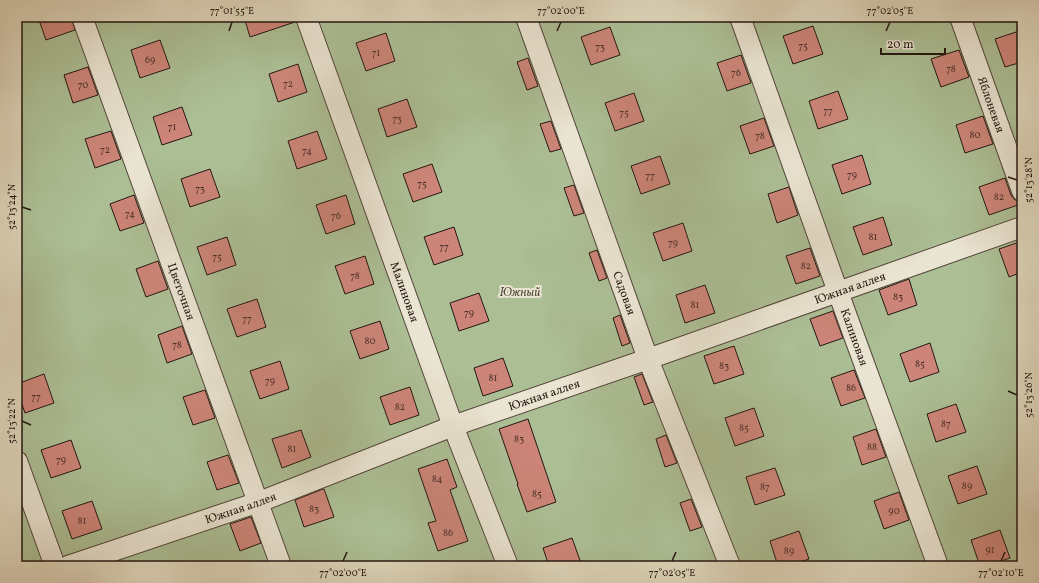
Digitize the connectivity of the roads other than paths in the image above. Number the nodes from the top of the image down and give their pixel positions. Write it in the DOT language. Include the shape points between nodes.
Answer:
graph roads {
  1 [pos="82,17"];
  2 [pos="306,17"];
  3 [pos="526,17"];
  4 [pos="740,17"];
  5 [pos="960,17"];
  6 [pos="1022,192"];
  7 [pos="1022,227"];
  8 [pos="838,292"];
  9 [pos="648,359"];
  10 [pos="453,426"];
  11 [pos="17,461"];
  12 [pos="259,502"];
  13 [pos="55,566"];
  14 [pos="68,566"];
  15 [pos="281,566"];
  16 [pos="508,566"];
  17 [pos="730,566"];
  18 [pos="938,566"];
  1 -- 12 [label="street, Цветочная"];
  2 -- 10 [label="street, Малиновая"];
  3 -- 9 [label="street, Садовая"];
  4 -- 8 [label="street, Калиновая"];
  5 -- 6 [label="street, Яблоневая"];
  7 -- 8 [label="street, Южная аллея"];
  8 -- 9 [label="street, Южная аллея"];
  8 -- 18 [label="street, Калиновая"];
  9 -- 10 [label="street, Южная аллея"];
  9 -- 17 [label="street, Садовая"];
  10 -- 12 [label="street, Южная аллея"];
  10 -- 16 [label="street, Малиновая"];
  11 -- 13 [label="street"];
  12 -- 14 [label="street, Южная аллея"];
  12 -- 15 [label="street, Цветочная"];
}
